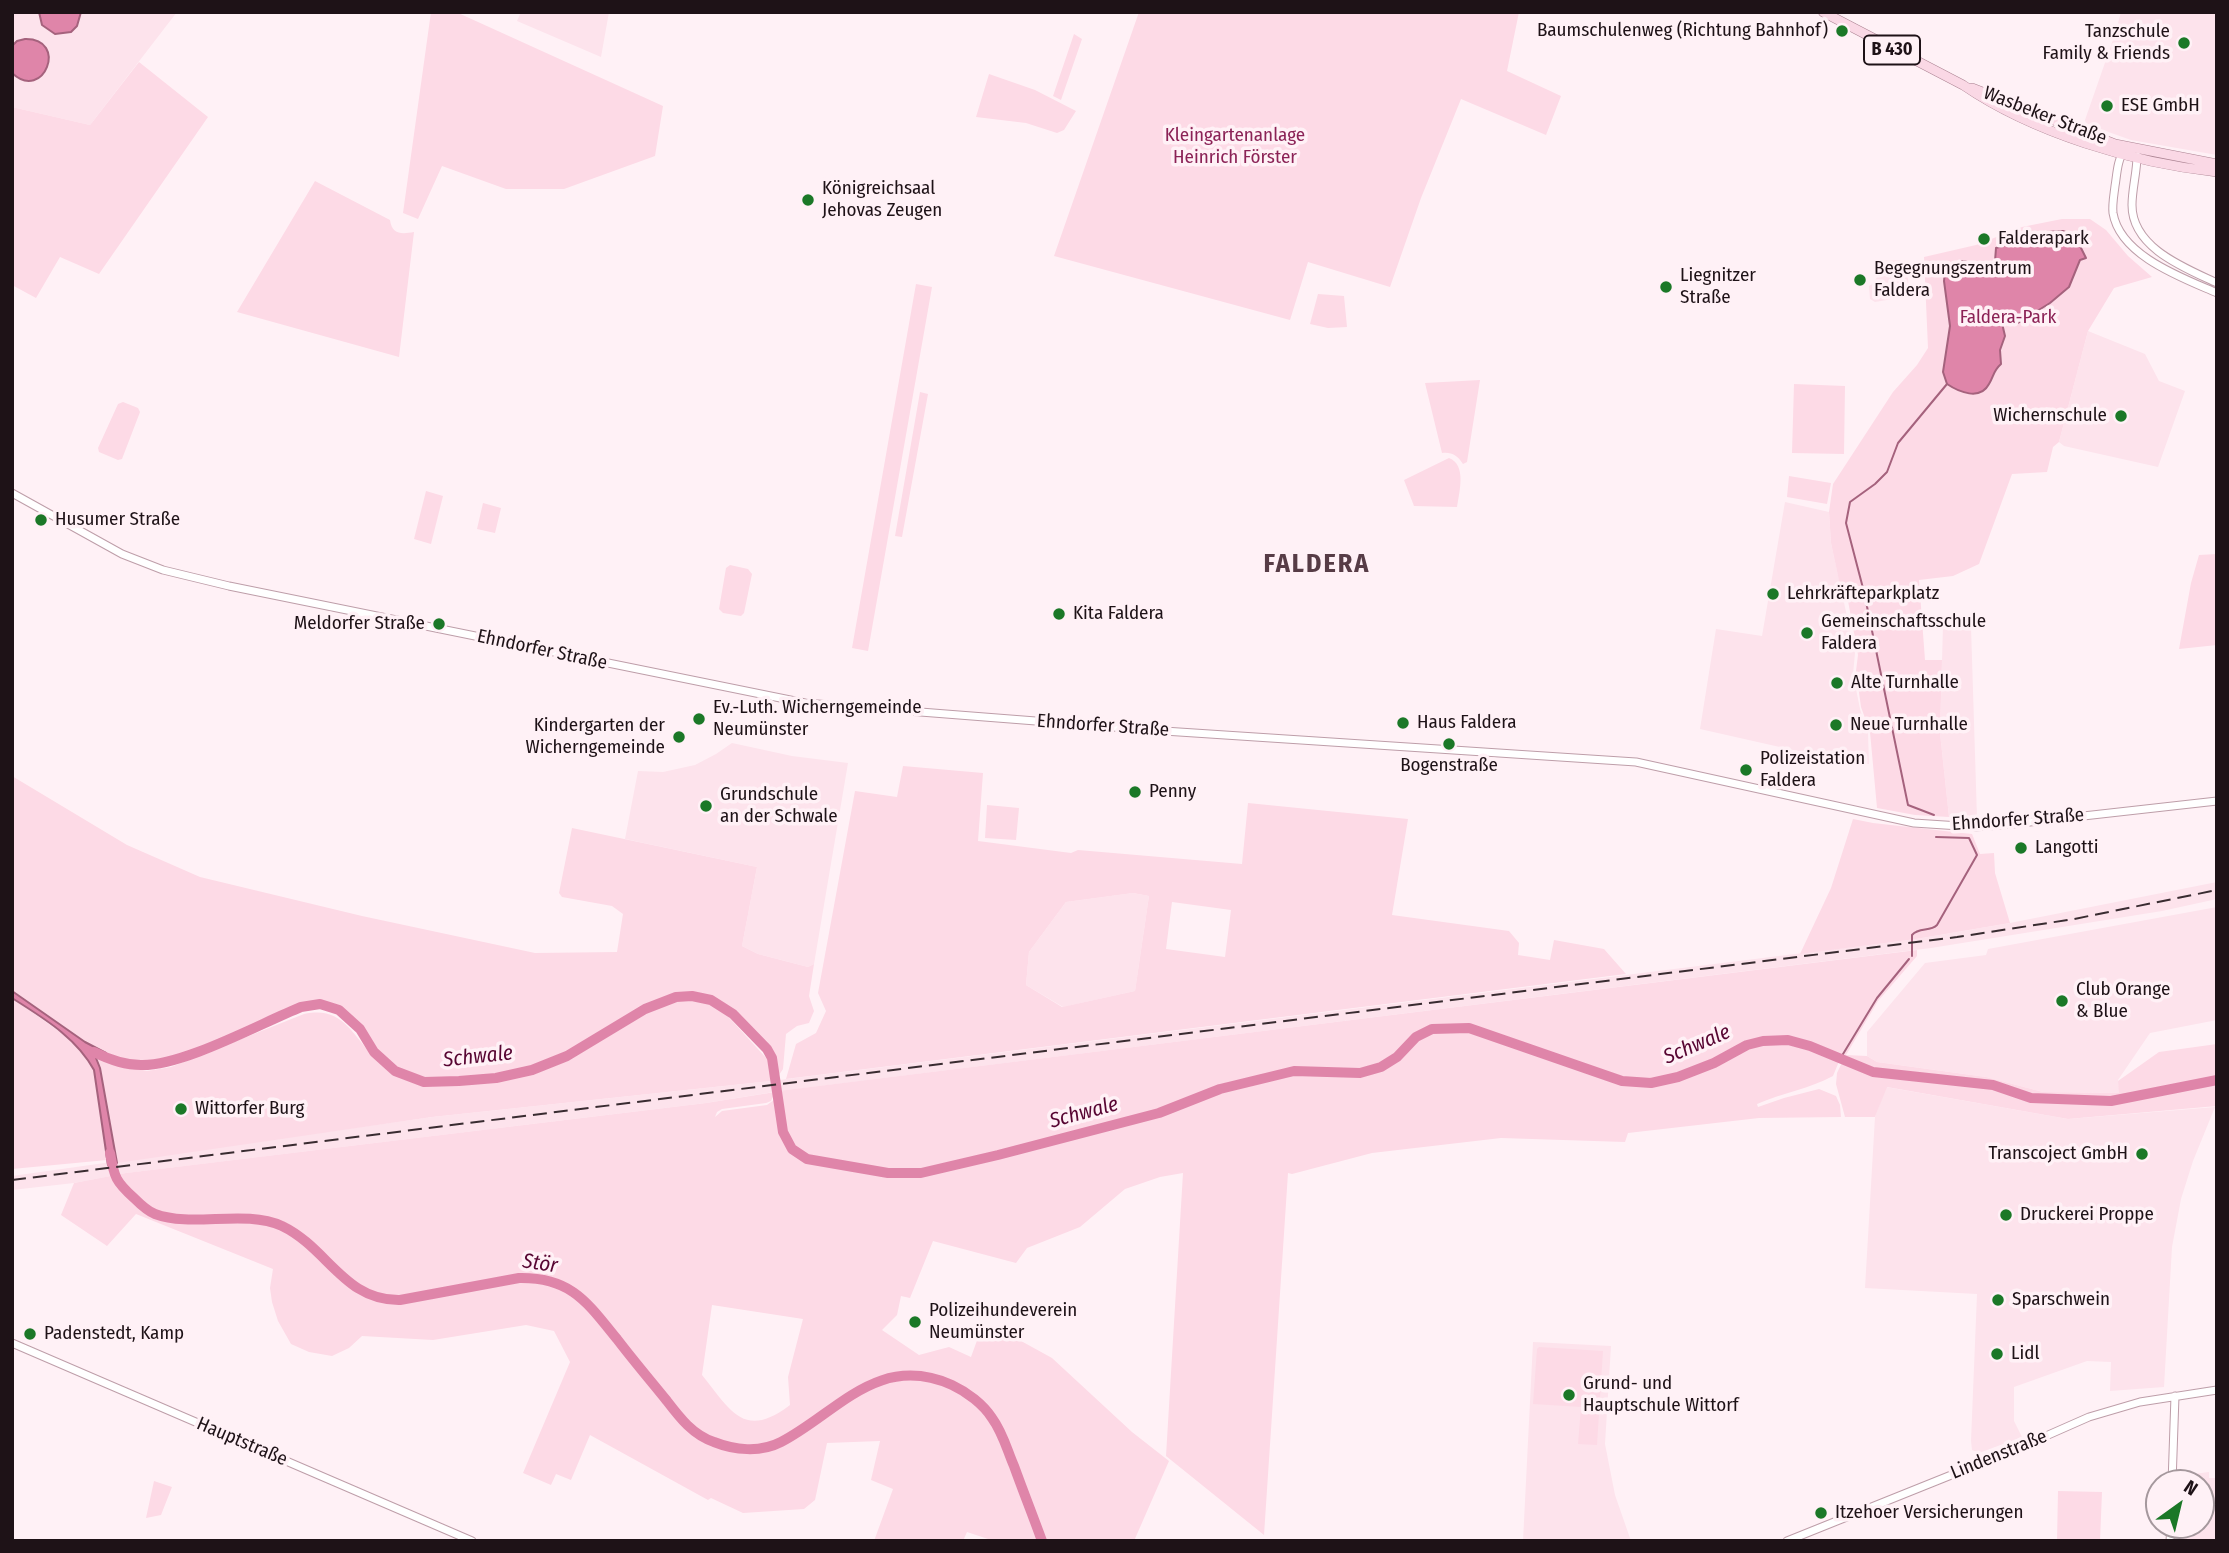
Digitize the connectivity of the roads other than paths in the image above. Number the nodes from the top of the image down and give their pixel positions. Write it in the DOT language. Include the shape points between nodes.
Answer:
graph roads {
  1 [pos="1823,12"];
  2 [pos="2130,152"];
  3 [pos="2217,164"];
  4 [pos="2217,172"];
  5 [pos="2217,283"];
  6 [pos="2217,293"];
  7 [pos="12,494"];
  8 [pos="2217,801"];
  9 [pos="12,1343"];
  10 [pos="2217,1390"];
  11 [pos="2175,1396"];
  12 [pos="2172,1469"];
  13 [pos="472,1541"];
  14 [pos="1787,1541"];
  1 -- 2 [label="main road, Wasbeker Straße / B 430" via="2035,123"];
  2 -- 3 [label="main road, B 430"];
  2 -- 4 [label="main road, B 430"];
  2 -- 5 [label="street" via="2136,223 2156,249"];
  2 -- 6 [label="street, Wasbeker Straße" via="2113,198 2118,226 2150,261"];
  7 -- 8 [label="street, Ehndorfer Straße" via="122,554 174,573 805,703 1636,762 1942,826 2012,824"];
  9 -- 13 [label="street, Hauptstraße"];
  10 -- 11 [label="street, Lindenstraße"];
  11 -- 12 [label="street"];
  11 -- 14 [label="street, Lindenstraße" via="2089,1417"];
}
